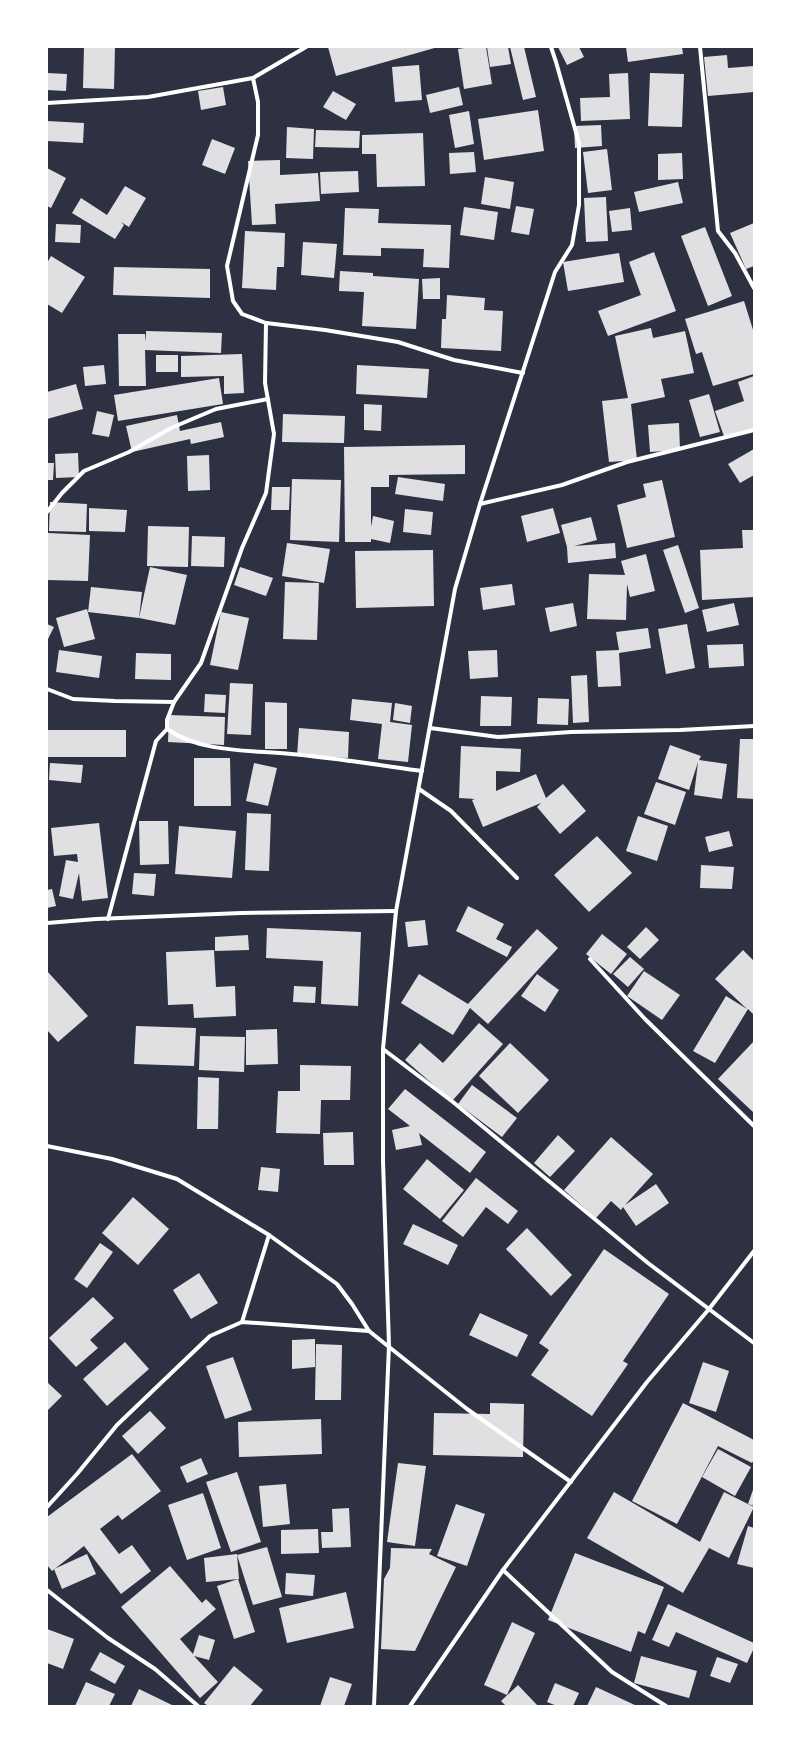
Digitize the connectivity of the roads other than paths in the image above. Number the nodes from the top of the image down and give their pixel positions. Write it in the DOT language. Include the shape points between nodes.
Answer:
graph roads {
  1 [pos="306,47"];
  2 [pos="551,47"];
  3 [pos="700,47"];
  4 [pos="253,78"];
  5 [pos="47,103"];
  6 [pos="754,288"];
  7 [pos="266,323"];
  8 [pos="523,372"];
  9 [pos="268,399"];
  10 [pos="754,430"];
  11 [pos="480,504"];
  12 [pos="47,512"];
  13 [pos="47,690"];
  14 [pos="174,702"];
  15 [pos="754,726"];
  16 [pos="430,728"];
  17 [pos="167,729"];
  18 [pos="422,771"];
  19 [pos="418,789"];
  20 [pos="517,878"];
  21 [pos="396,911"];
  22 [pos="108,918"];
  23 [pos="47,923"];
  24 [pos="590,959"];
  25 [pos="383,1049"];
  26 [pos="754,1126"];
  27 [pos="47,1146"];
  28 [pos="269,1236"];
  29 [pos="754,1251"];
  30 [pos="709,1309"];
  31 [pos="242,1322"];
  32 [pos="369,1330"];
  33 [pos="754,1343"];
  34 [pos="388,1345"];
  35 [pos="571,1482"];
  36 [pos="47,1506"];
  37 [pos="503,1570"];
  38 [pos="47,1590"];
  39 [pos="198,1706"];
  40 [pos="374,1706"];
  41 [pos="410,1706"];
  42 [pos="666,1706"];
  1 -- 4 [label="street"];
  2 -- 8 [label="street" via="579,143 579,205 572,245 555,272"];
  3 -- 6 [label="street" via="718,231 735,253"];
  4 -- 5 [label="street" via="148,97"];
  4 -- 7 [label="street" via="258,102 258,135 227,266 233,301 242,314"];
  7 -- 8 [label="street" via="398,342 454,360"];
  7 -- 9 [label="street" via="265,383"];
  8 -- 11 [label="street"];
  9 -- 12 [label="street" via="216,409 84,471"];
  9 -- 14 [label="street" via="274,434 266,493 242,548 201,663"];
  10 -- 11 [label="street" via="627,462 562,485"];
  11 -- 16 [label="street" via="455,589"];
  13 -- 14 [label="street" via="73,699"];
  14 -- 17 [label="street" via="167,720"];
  15 -- 16 [label="street" via="498,737"];
  16 -- 18 [label="street"];
  17 -- 18 [label="street" via="178,737 230,750 291,754"];
  17 -- 22 [label="street" via="156,741"];
  18 -- 19 [label="street"];
  19 -- 20 [label="street" via="451,811"];
  19 -- 21 [label="street"];
  21 -- 22 [label="street"];
  21 -- 25 [label="street"];
  22 -- 23 [label="street"];
  24 -- 26 [label="street" via="645,1019"];
  25 -- 30 [label="street" via="453,1102 648,1263"];
  25 -- 34 [label="street"];
  27 -- 28 [label="street" via="112,1160 177,1180"];
  28 -- 31 [label="street"];
  28 -- 32 [label="street" via="337,1284"];
  29 -- 30 [label="street"];
  30 -- 33 [label="street"];
  30 -- 35 [label="street" via="648,1382"];
  31 -- 32 [label="street"];
  31 -- 36 [label="street" via="210,1336 117,1424 77,1474"];
  32 -- 34 [label="street"];
  34 -- 35 [label="street" via="467,1409"];
  34 -- 40 [label="street"];
  35 -- 37 [label="street"];
  37 -- 41 [label="street"];
  37 -- 42 [label="street" via="612,1672"];
  38 -- 39 [label="street" via="108,1638 155,1668"];
}
